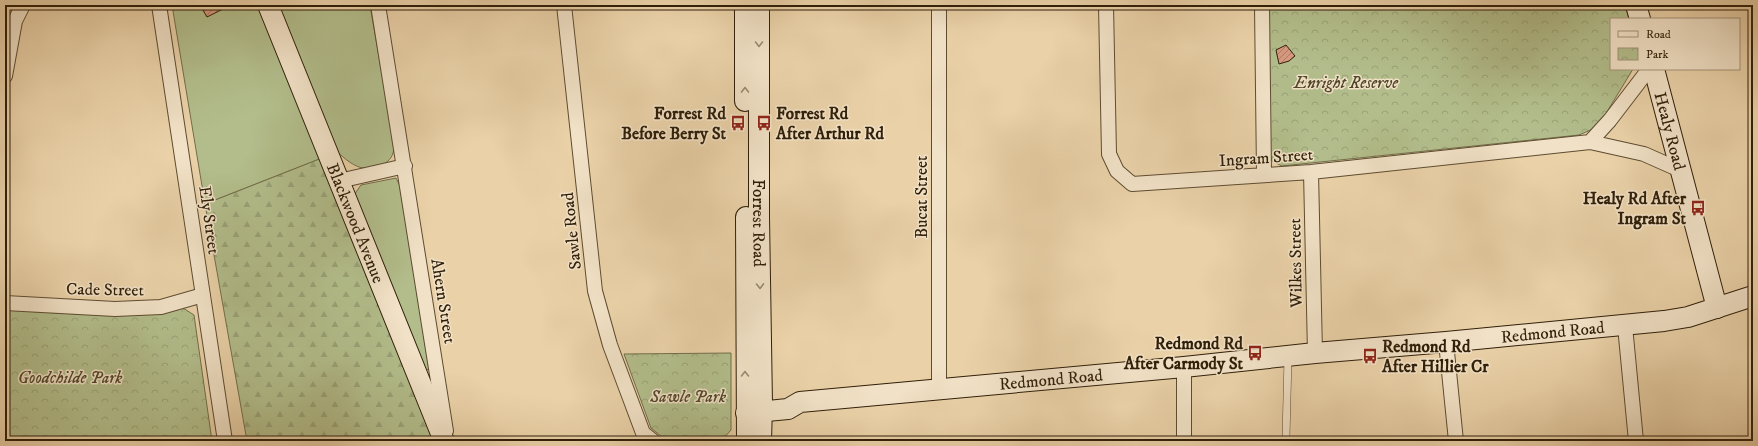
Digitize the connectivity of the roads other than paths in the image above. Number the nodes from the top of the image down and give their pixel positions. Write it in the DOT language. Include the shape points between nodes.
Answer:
graph roads {
  1 [pos="23,5"];
  2 [pos="159,5"];
  3 [pos="268,5"];
  4 [pos="378,5"];
  5 [pos="564,5"];
  6 [pos="745,5"];
  7 [pos="759,5"];
  8 [pos="939,5"];
  9 [pos="1106,5"];
  10 [pos="1262,5"];
  11 [pos="1636,5"];
  12 [pos="1640,18"];
  13 [pos="1648,70"];
  14 [pos="1654,70"];
  15 [pos="5,76"];
  16 [pos="1590,142"];
  17 [pos="405,166"];
  18 [pos="1680,170"];
  19 [pos="1311,172"];
  20 [pos="1264,175"];
  21 [pos="339,181"];
  22 [pos="203,295"];
  23 [pos="1753,296"];
  24 [pos="5,303"];
  25 [pos="1717,308"];
  26 [pos="1625,326"];
  27 [pos="1446,342"];
  28 [pos="1315,353"];
  29 [pos="1288,355"];
  30 [pos="1184,367"];
  31 [pos="939,389"];
  32 [pos="754,405"];
  33 [pos="1286,437"];
  34 [pos="225,441"];
  35 [pos="444,441"];
  36 [pos="448,441"];
  37 [pos="653,441"];
  38 [pos="747,441"];
  39 [pos="760,441"];
  40 [pos="1184,441"];
  41 [pos="1456,441"];
  42 [pos="1636,441"];
  1 -- 15 [label="street" via="15,21"];
  2 -- 22 [label="street, Ely Street"];
  3 -- 21 [label="street, Blackwood Avenue"];
  4 -- 17 [label="street, Ahern Street"];
  5 -- 37 [label="street, Sawle Road" via="595,291 610,345 643,433"];
  32 -- 6 [label="street, Forrest Road, one-way"];
  7 -- 32 [label="street, Forrest Road, one-way" via="759,217"];
  8 -- 31 [label="street, Bucat Street"];
  9 -- 20 [label="street, Ingram Street" via="1109,154 1117,171 1132,184"];
  10 -- 20 [label="street"];
  11 -- 12 [label="street"];
  13 -- 16 [label="street"];
  14 -- 18 [label="street, Healy Road"];
  16 -- 18 [label="street, Ingram Street" via="1644,154"];
  16 -- 19 [label="street, Ingram Street"];
  17 -- 21 [label="street"];
  17 -- 36 [label="street, Ahern Street"];
  18 -- 25 [label="street, Healy Road"];
  19 -- 20 [label="street, Ingram Street"];
  19 -- 28 [label="street, Wilkes Street"];
  21 -- 35 [label="street, Blackwood Avenue"];
  22 -- 24 [label="street, Cade Street" via="161,307 122,309"];
  22 -- 34 [label="street, Ely Street"];
  23 -- 25 [label="street, Redmond Road"];
  25 -- 26 [label="street, Redmond Road" via="1688,317"];
  26 -- 27 [label="street, Redmond Road"];
  26 -- 42 [label="street"];
  27 -- 28 [label="street, Redmond Road"];
  27 -- 41 [label="street"];
  28 -- 29 [label="street, Redmond Road"];
  29 -- 30 [label="street, Redmond Road"];
  29 -- 33 [label="lane"];
  30 -- 31 [label="street, Redmond Road"];
  30 -- 40 [label="street"];
  31 -- 32 [label="street, Redmond Road" via="800,402 786,396"];
  32 -- 38 [label="street, Forrest Road"];
  32 -- 39 [label="street, Forrest Road"];
}
